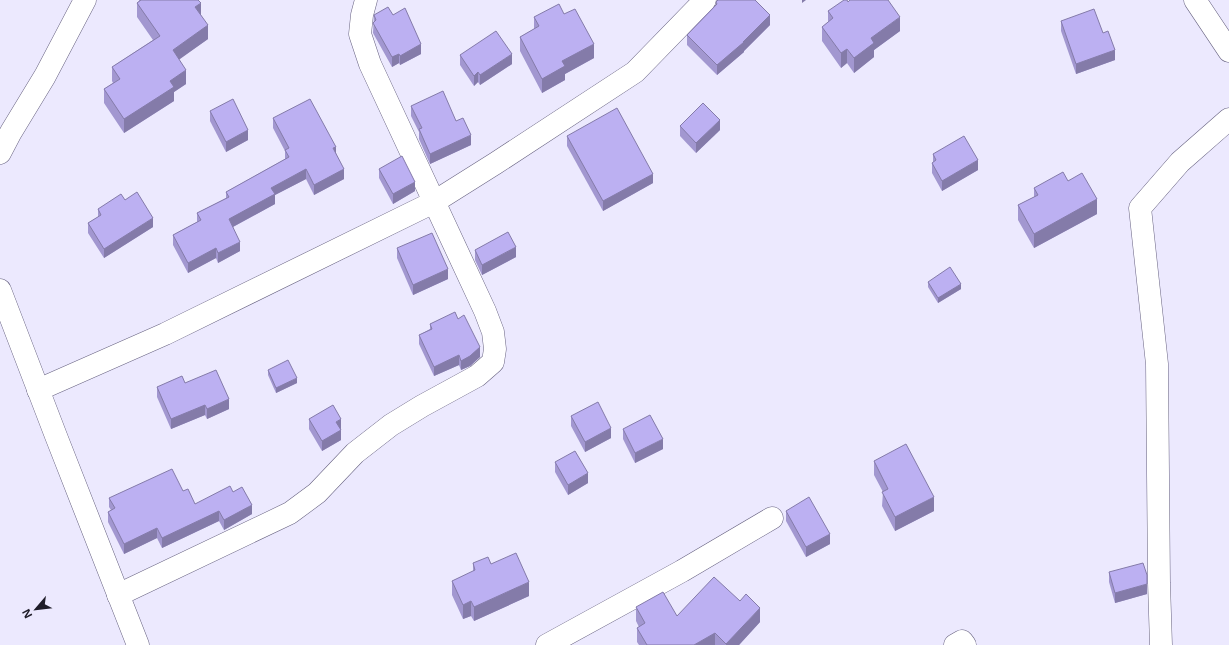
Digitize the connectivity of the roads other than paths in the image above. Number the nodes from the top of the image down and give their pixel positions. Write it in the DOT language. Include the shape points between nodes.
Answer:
graph roads {
  1 [pos="85,0"];
  2 [pos="366,0"];
  3 [pos="705,0"];
  4 [pos="1196,0"];
  5 [pos="1229,51"];
  6 [pos="1229,120"];
  7 [pos="0,153"];
  8 [pos="434,202"];
  9 [pos="0,290"];
  10 [pos="38,390"];
  11 [pos="772,518"];
  12 [pos="118,595"];
  13 [pos="138,645"];
  14 [pos="547,645"];
  15 [pos="955,645"];
  16 [pos="965,645"];
  17 [pos="1161,645"];
  1 -- 7 [label="street"];
  2 -- 8 [label="street" via="360,34 370,64"];
  3 -- 8 [label="street" via="635,72"];
  4 -- 5 [label="street"];
  6 -- 17 [label="street" via="1180,162 1140,208 1157,364"];
  8 -- 10 [label="street" via="165,334"];
  8 -- 12 [label="street" via="493,332 493,362 477,376 391,425 355,453 318,493 290,514"];
  9 -- 10 [label="street"];
  10 -- 12 [label="street"];
  11 -- 14 [label="street"];
  12 -- 13 [label="street"];
  15 -- 16 [label="street" via="962,641"];
}
